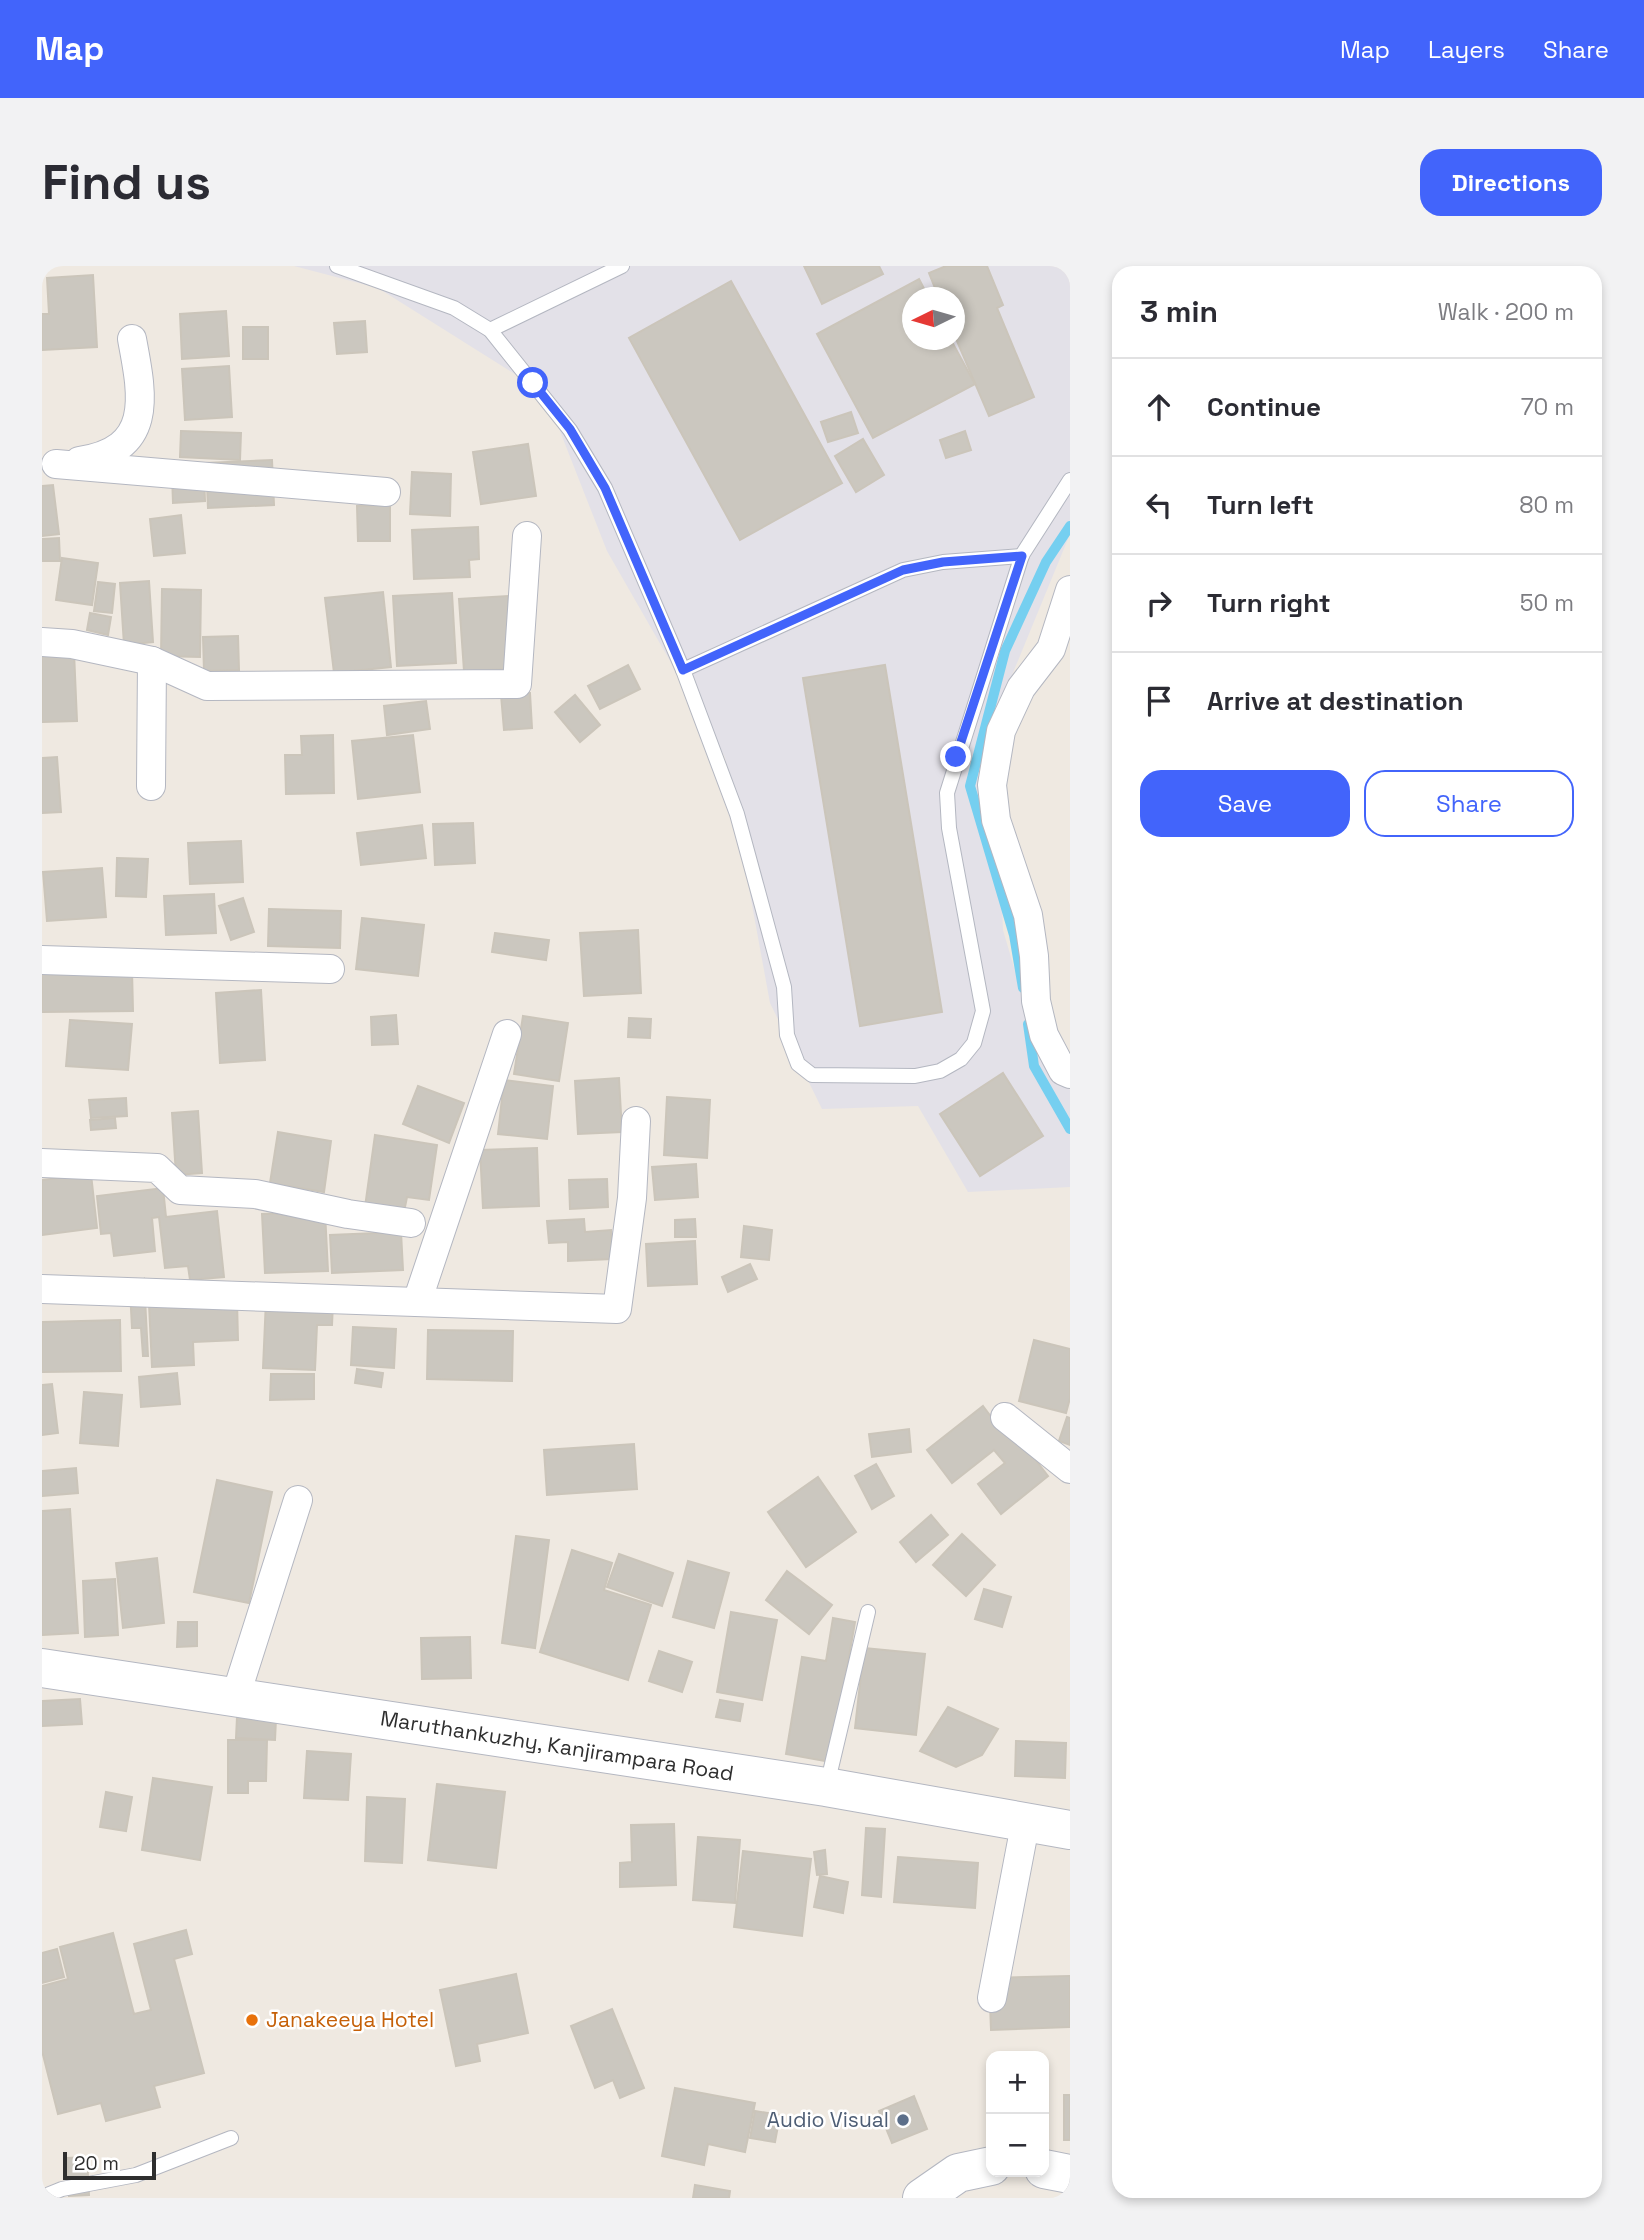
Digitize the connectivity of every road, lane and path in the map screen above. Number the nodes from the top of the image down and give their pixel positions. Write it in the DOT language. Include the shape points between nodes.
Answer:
graph roads {
  1 [pos="337,266"];
  2 [pos="622,266"];
  3 [pos="490,330"];
  4 [pos="132,339"];
  5 [pos="49,466"];
  6 [pos="1070,480"];
  7 [pos="386,492"];
  8 [pos="527,536"];
  9 [pos="1022,556"];
  10 [pos="1070,590"];
  11 [pos="42,642"];
  12 [pos="152,661"];
  13 [pos="683,670"];
  14 [pos="151,786"];
  15 [pos="42,960"];
  16 [pos="330,969"];
  17 [pos="507,1034"];
  18 [pos="1070,1074"];
  19 [pos="636,1121"];
  20 [pos="42,1163"];
  21 [pos="411,1223"];
  22 [pos="42,1289"];
  23 [pos="417,1302"];
  24 [pos="1005,1417"];
  25 [pos="1070,1469"];
  26 [pos="298,1500"];
  27 [pos="868,1612"];
  28 [pos="42,1668"];
  29 [pos="235,1698"];
  30 [pos="826,1787"];
  31 [pos="1026,1820"];
  32 [pos="1070,1830"];
  33 [pos="992,1998"];
  34 [pos="230,2138"];
  35 [pos="986,2167"];
  36 [pos="1049,2170"];
  37 [pos="1070,2174"];
  38 [pos="42,2197"];
  39 [pos="922,2198"];
  1 -- 3 [label="lane" via="454,308"];
  2 -- 3 [label="lane"];
  3 -- 13 [label="lane" via="570,429 605,488"];
  4 -- 5 [label="street" via="142,393 136,425 122,447"];
  5 -- 7 [label="street"];
  6 -- 9 [label="lane"];
  8 -- 12 [label="street" via="517,684 207,686"];
  9 -- 13 [label="lane" via="903,570"];
  9 -- 13 [label="lane" via="947,793 949,828 983,1011 974,1043 961,1059 940,1071 915,1076 830,1077 812,1075 798,1064 787,1035 784,987 737,814"];
  10 -- 18 [label="street" via="1051,649 1021,688 1001,732 992,785 1004,851 1028,915 1044,1035 1063,1071"];
  11 -- 12 [label="street"];
  12 -- 14 [label="street"];
  15 -- 16 [label="street"];
  17 -- 23 [label="street"];
  19 -- 23 [label="street" via="632,1198 617,1308"];
  20 -- 21 [label="street" via="157,1168 180,1190 256,1194"];
  22 -- 23 [label="street"];
  24 -- 25 [label="street"];
  26 -- 29 [label="street"];
  27 -- 30 [label="lane"];
  28 -- 29 [label="main road, Maruthankuzhy, Kanjirampara Road"];
  29 -- 30 [label="main road, Maruthankuzhy, Kanjirampara Road"];
  30 -- 31 [label="main road, Maruthankuzhy, Kanjirampara Road"];
  31 -- 32 [label="main road, Maruthankuzhy, Kanjirampara Road"];
  31 -- 33 [label="street"];
  34 -- 38 [label="lane" via="135,2175"];
  35 -- 39 [label="main road" via="958,2173"];
  36 -- 37 [label="main road"];
}
